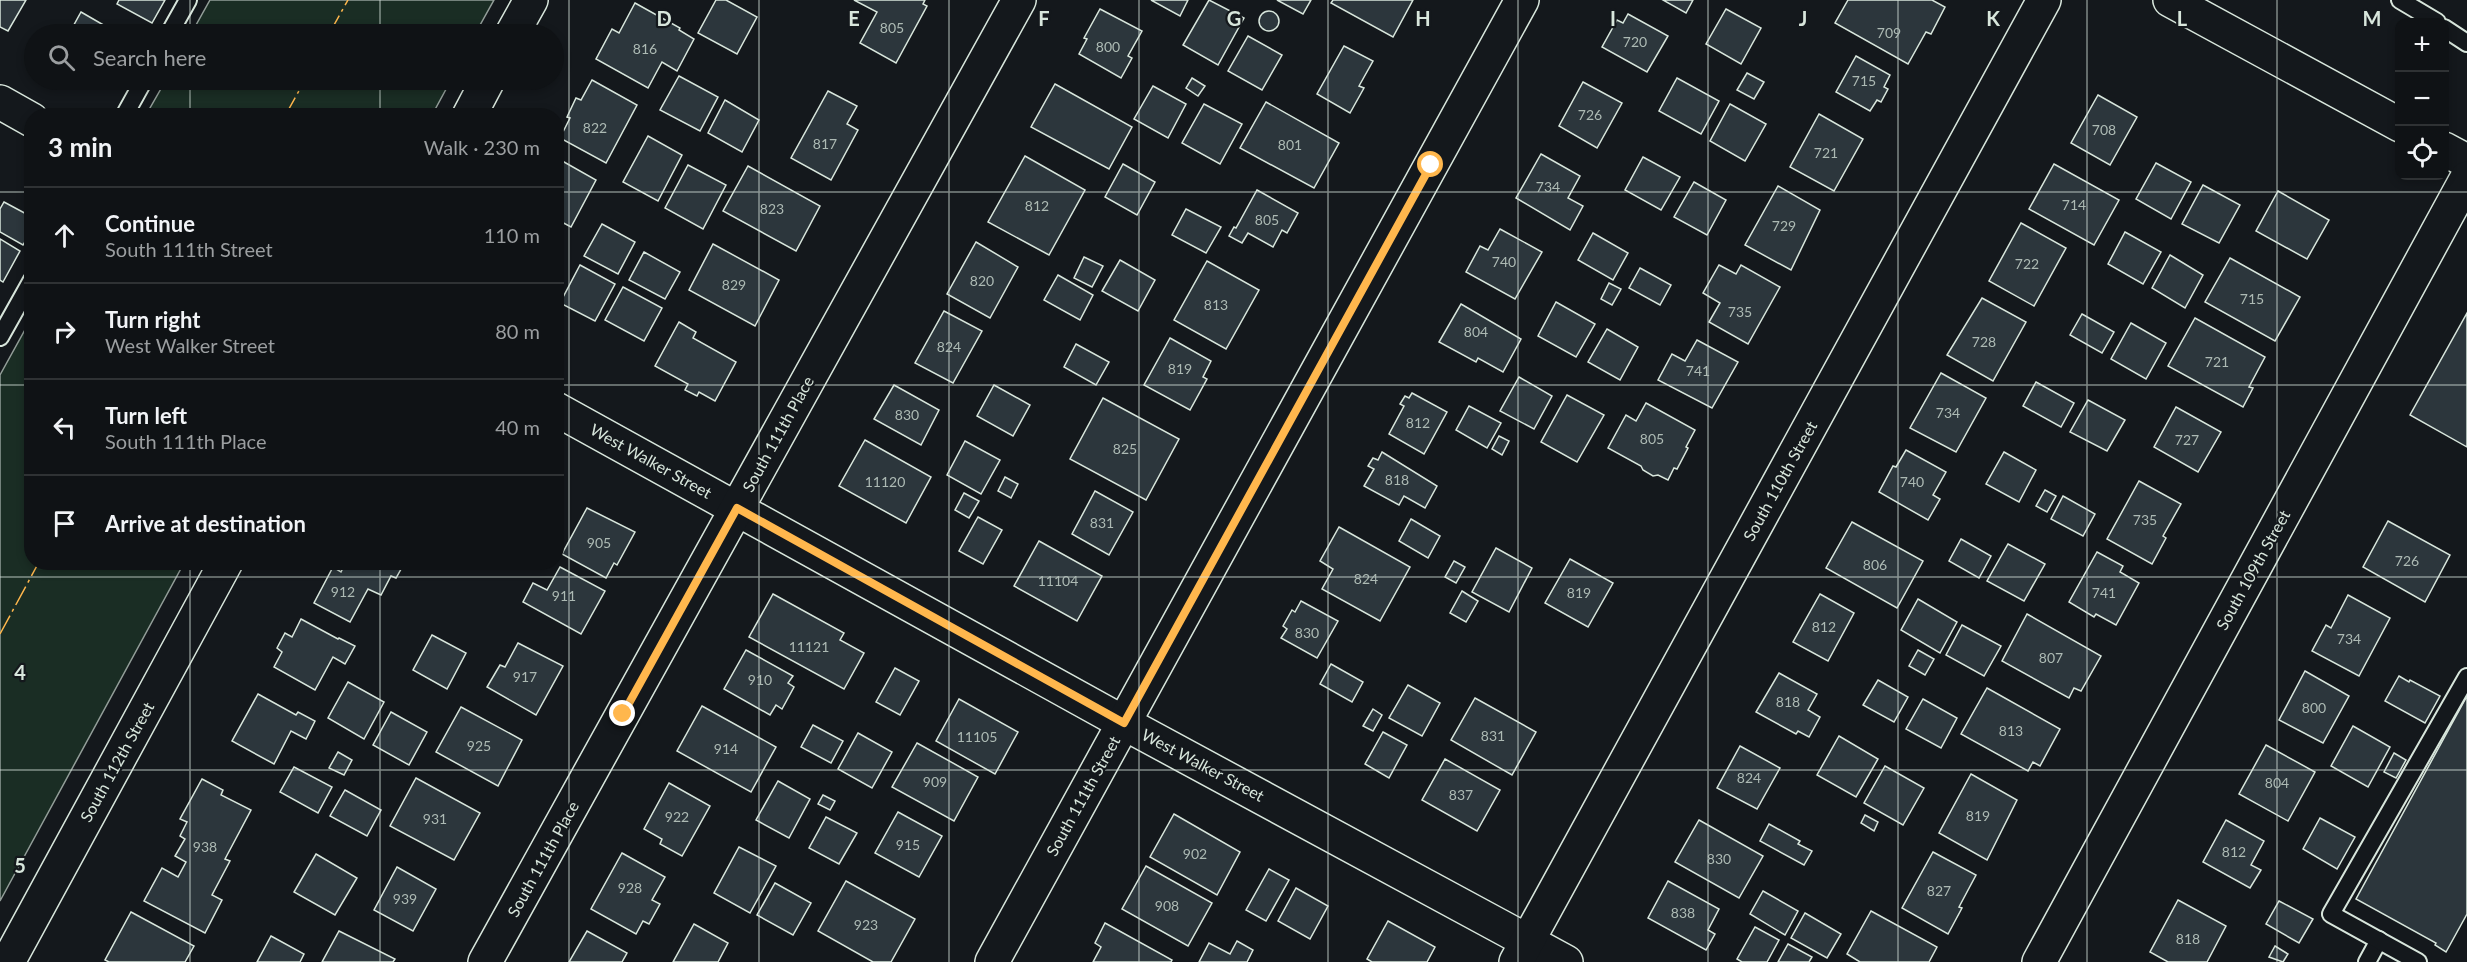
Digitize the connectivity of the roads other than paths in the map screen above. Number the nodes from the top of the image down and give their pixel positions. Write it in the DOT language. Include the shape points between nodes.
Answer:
graph roads {
  1 [pos="188,0"];
  2 [pos="531,0"];
  3 [pos="1019,0"];
  4 [pos="1522,0"];
  5 [pos="2044,0"];
  6 [pos="2170,0"];
  7 [pos="2400,0"];
  8 [pos="2422,5"];
  9 [pos="2433,18"];
  10 [pos="175,24"];
  11 [pos="518,24"];
  12 [pos="2449,30"];
  13 [pos="2467,43"];
  14 [pos="138,90"];
  15 [pos="483,90"];
  16 [pos="0,102"];
  17 [pos="128,108"];
  18 [pos="473,108"];
  19 [pos="24,116"];
  20 [pos="2395,121"];
  21 [pos="2449,151"];
  22 [pos="2467,161"];
  23 [pos="2467,178"];
  24 [pos="24,294"];
  25 [pos="0,337"];
  26 [pos="564,414"];
  27 [pos="737,508"];
  28 [pos="222,570"];
  29 [pos="2467,677"];
  30 [pos="1124,723"];
  31 [pos="2379,940"];
  32 [pos="1522,951"];
  33 [pos="8,962"];
  34 [pos="485,962"];
  35 [pos="992,962"];
  36 [pos="1566,962"];
  37 [pos="2039,962"];
  38 [pos="2367,962"];
  39 [pos="2418,962"];
  1 -- 10 [label="lane"];
  2 -- 11 [label="street"];
  3 -- 27 [label="street, South 111th Place"];
  4 -- 30 [label="street, South 111th Street"];
  5 -- 32 [label="street, South 110th Street"];
  6 -- 20 [label="street"];
  7 -- 8 [label="lane"];
  8 -- 9 [label="lane"];
  12 -- 13 [label="lane"];
  14 -- 17 [label="lane"];
  15 -- 18 [label="street"];
  16 -- 19 [label="street"];
  21 -- 22 [label="street"];
  23 -- 37 [label="street, South 109th Street"];
  24 -- 25 [label="lane"];
  26 -- 27 [label="street, West Walker Street"];
  27 -- 30 [label="street, West Walker Street"];
  27 -- 34 [label="street, South 111th Place"];
  28 -- 33 [label="street, South 112th Street"];
  29 -- 31 [label="lane" via="2331,914"];
  30 -- 32 [label="street, West Walker Street"];
  30 -- 35 [label="street, South 111th Street"];
  31 -- 38 [label="lane"];
  31 -- 39 [label="lane"];
  32 -- 36 [label="street, West Walker Street"];
}
